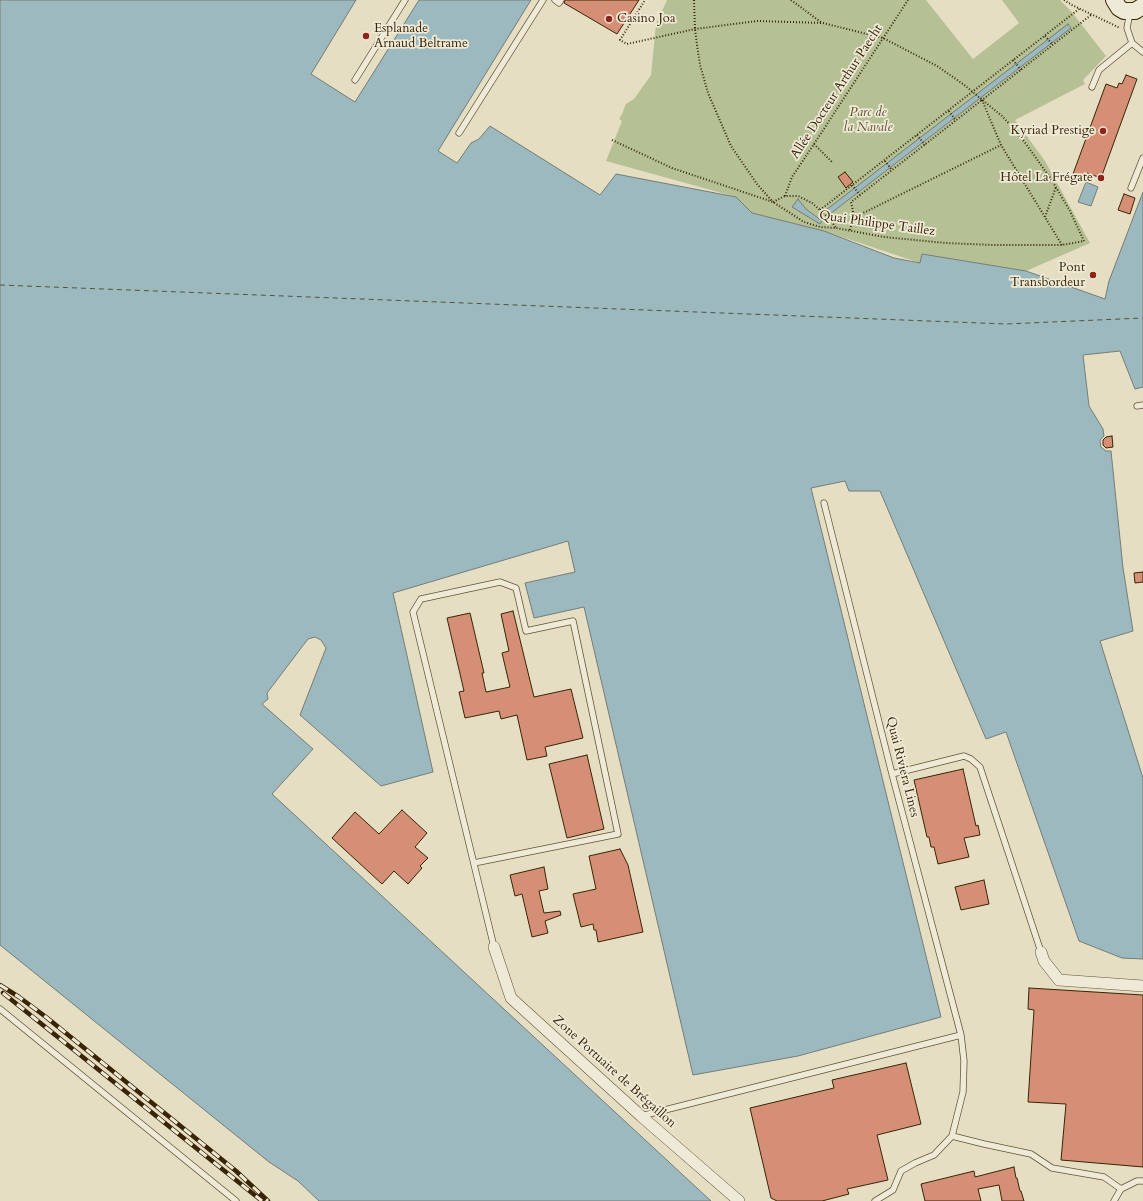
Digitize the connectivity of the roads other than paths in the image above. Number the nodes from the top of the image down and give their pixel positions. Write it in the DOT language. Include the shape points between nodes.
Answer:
graph roads {
  1 [pos="405,0"];
  2 [pos="543,0"];
  3 [pos="555,0"];
  4 [pos="561,0"];
  5 [pos="1113,1"];
  6 [pos="1140,9"];
  7 [pos="1132,43"];
  8 [pos="1143,52"];
  9 [pos="354,80"];
  10 [pos="1092,87"];
  11 [pos="459,133"];
  12 [pos="1143,158"];
  13 [pos="1131,188"];
  14 [pos="824,503"];
  15 [pos="892,774"];
  16 [pos="474,863"];
  17 [pos="494,947"];
  18 [pos="1040,952"];
  19 [pos="1143,986"];
  20 [pos="0,1009"];
  21 [pos="961,1035"];
  22 [pos="641,1116"];
  23 [pos="952,1136"];
  24 [pos="1143,1181"];
  25 [pos="1120,1189"];
  26 [pos="236,1201"];
  27 [pos="739,1201"];
  28 [pos="875,1201"];
  29 [pos="1114,1201"];
  1 -- 9 [label="lane"];
  2 -- 11 [label="lane"];
  3 -- 4 [label="lane" via="559,3"];
  5 -- 6 [label="main road" via="1124,11"];
  6 -- 7 [label="lane" via="1127,28"];
  7 -- 8 [label="lane"];
  7 -- 10 [label="lane" via="1099,70"];
  12 -- 13 [label="lane"];
  14 -- 15 [label="lane, Quai Riviera Lines"];
  15 -- 18 [label="lane" via="964,756 980,767"];
  15 -- 21 [label="lane, Quai Riviera Lines"];
  16 -- 16 [label="lane" via="618,834 573,621 526,631 516,588 500,582 421,599 413,612"];
  16 -- 17 [label="lane"];
  17 -- 22 [label="street, Zone Portuaire de Brégaillon" via="510,998"];
  18 -- 19 [label="street" via="1059,980"];
  20 -- 26 [label="lane"];
  21 -- 22 [label="lane"];
  21 -- 23 [label="lane, Quai Riviera Lines" via="964,1061 963,1092"];
  22 -- 27 [label="street, Zone Portuaire de Brégaillon"];
  23 -- 25 [label="lane" via="1031,1154 1052,1168 1104,1177"];
  23 -- 28 [label="lane" via="934,1155 902,1171 893,1190"];
  24 -- 25 [label="lane"];
  25 -- 29 [label="lane"];
}
